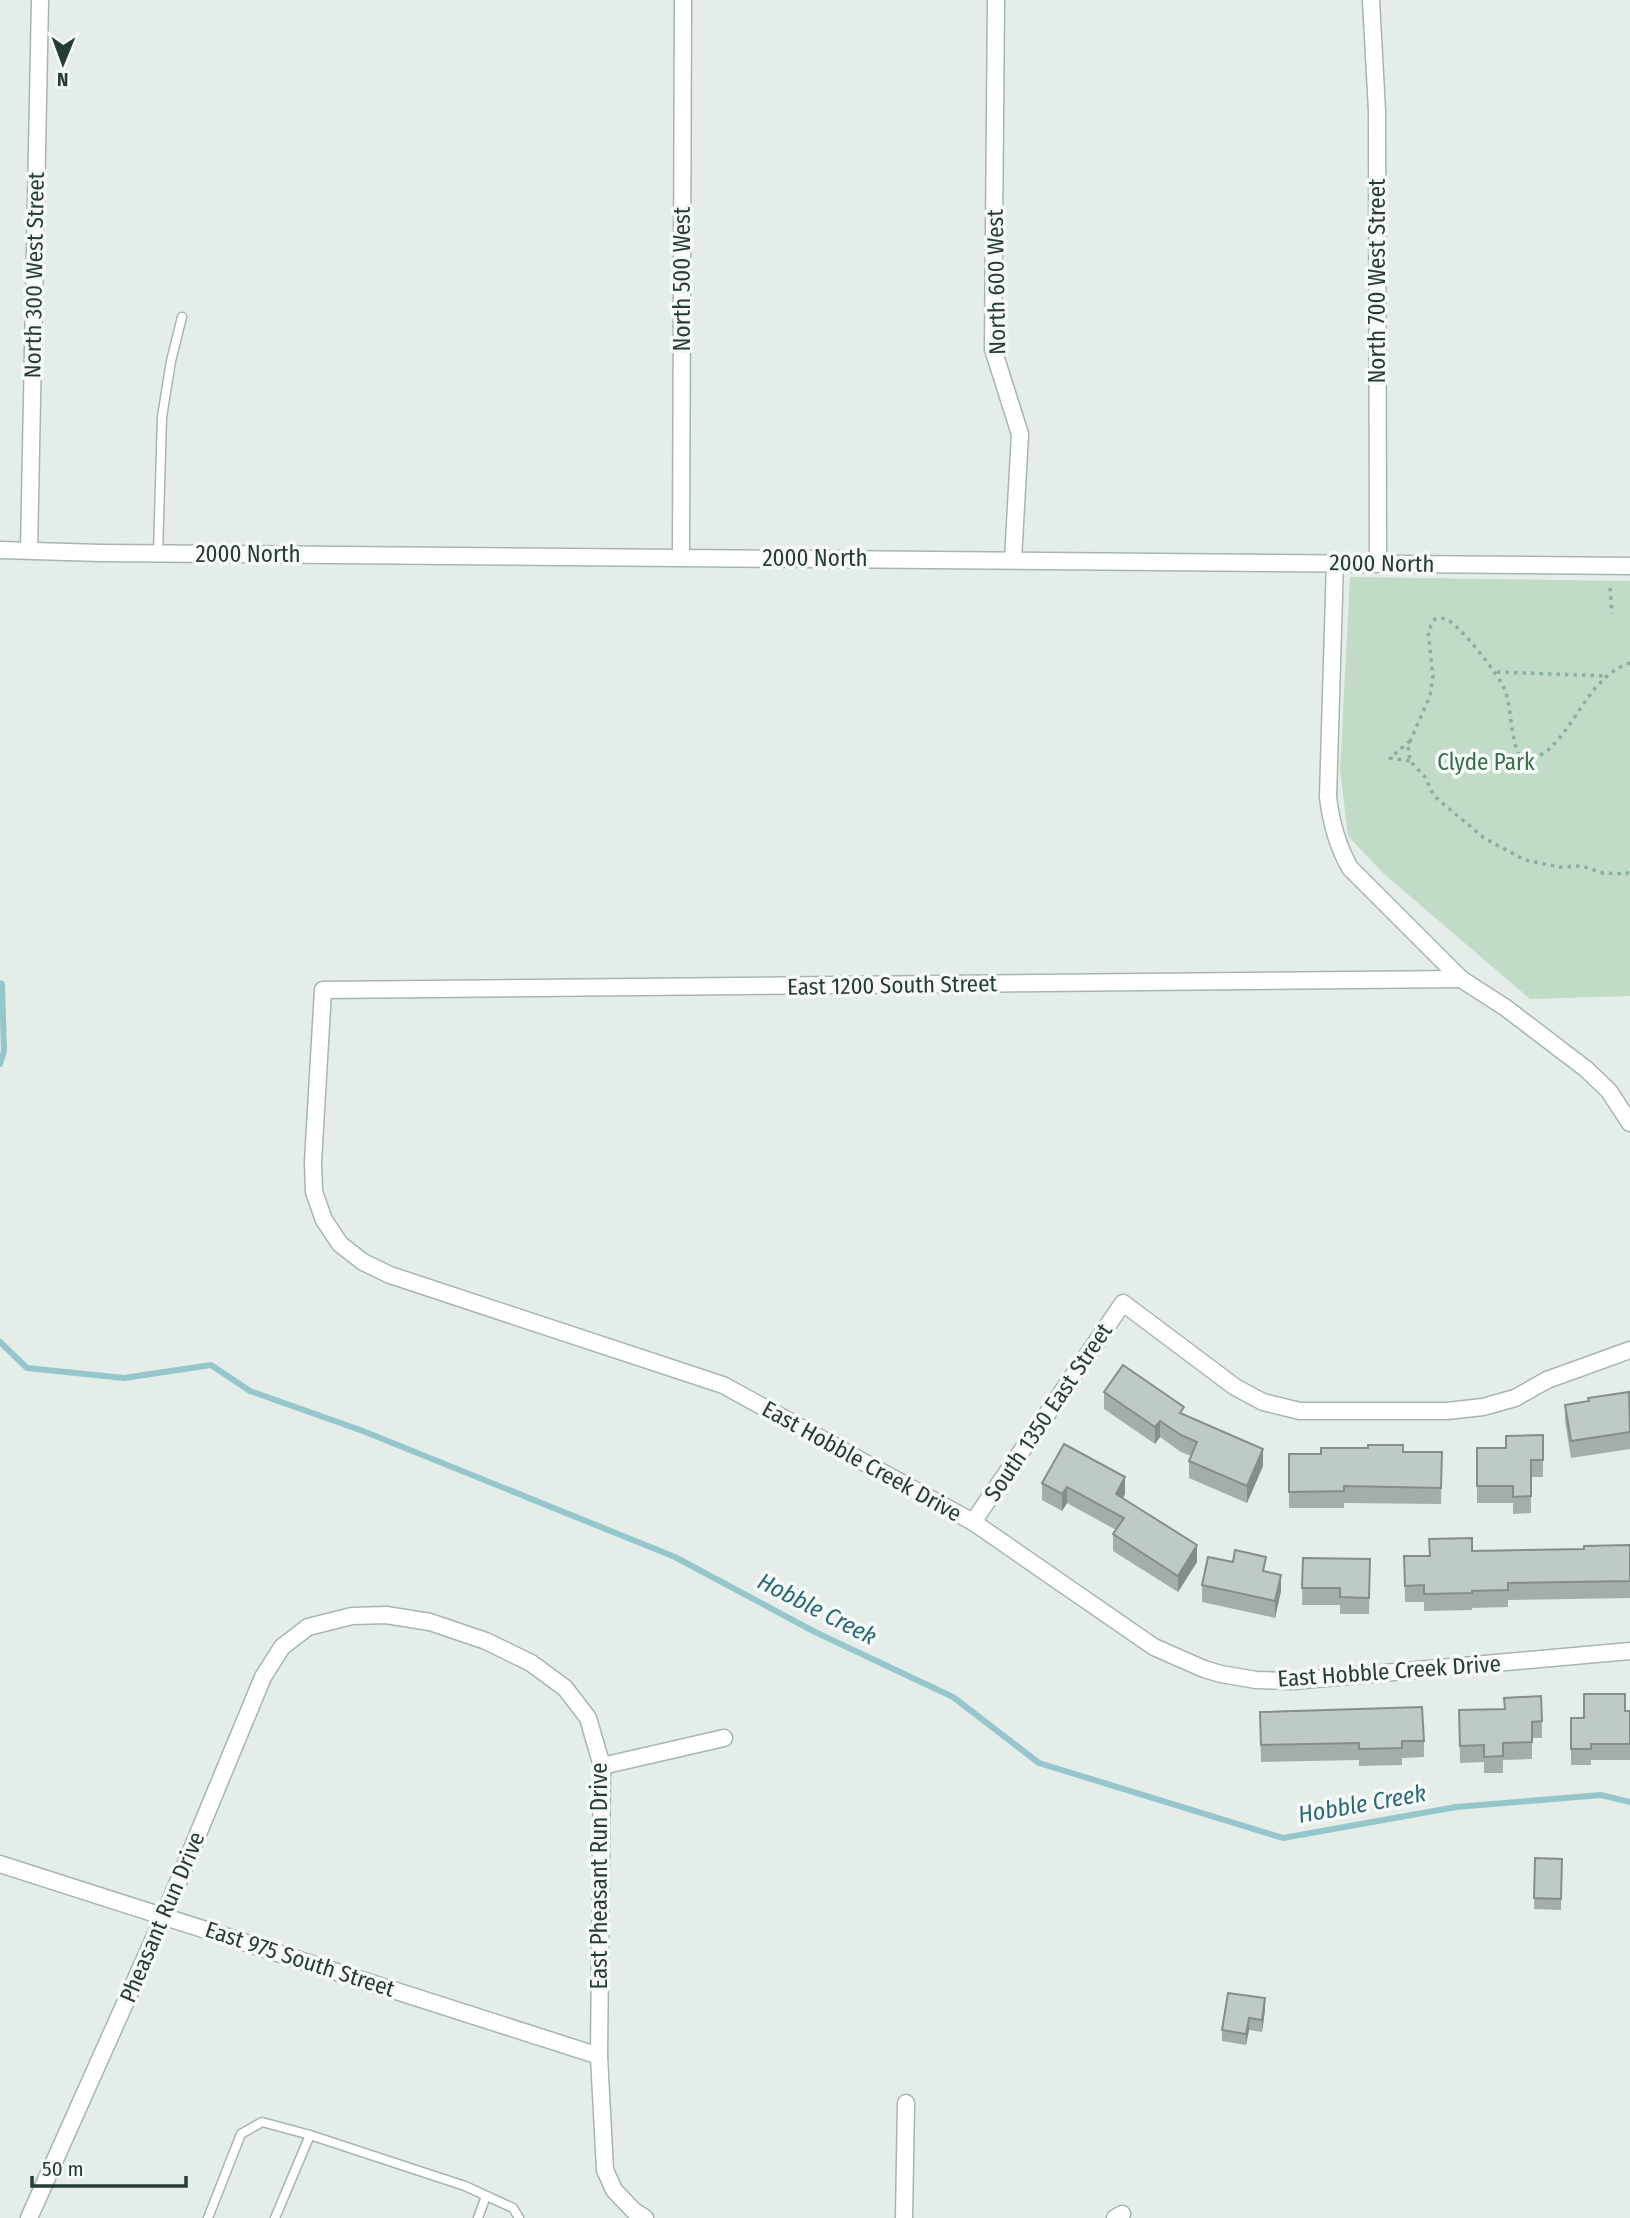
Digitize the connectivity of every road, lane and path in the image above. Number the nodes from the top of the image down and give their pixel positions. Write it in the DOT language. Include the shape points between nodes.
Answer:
graph roads {
  1 [pos="40,0"];
  2 [pos="683,0"];
  3 [pos="996,0"];
  4 [pos="1371,0"];
  5 [pos="182,317"];
  6 [pos="0,550"];
  7 [pos="29,550"];
  8 [pos="158,554"];
  9 [pos="681,557"];
  10 [pos="1013,560"];
  11 [pos="1335,562"];
  12 [pos="1378,563"];
  13 [pos="1630,566"];
  14 [pos="1610,588"];
  15 [pos="1612,614"];
  16 [pos="1630,663"];
  17 [pos="1496,672"];
  18 [pos="1607,676"];
  19 [pos="1411,739"];
  20 [pos="1410,761"];
  21 [pos="1630,871"];
  22 [pos="1461,979"];
  23 [pos="323,990"];
  24 [pos="1630,1124"];
  25 [pos="1630,1350"];
  26 [pos="973,1522"];
  27 [pos="307,1627"];
  28 [pos="1630,1651"];
  29 [pos="724,1738"];
  30 [pos="602,1766"];
  31 [pos="0,1864"];
  32 [pos="164,1916"];
  33 [pos="599,2056"];
  34 [pos="906,2103"];
  35 [pos="310,2135"];
  36 [pos="486,2196"];
  37 [pos="29,2218"];
  38 [pos="208,2218"];
  39 [pos="275,2218"];
  40 [pos="478,2218"];
  41 [pos="519,2218"];
  42 [pos="645,2218"];
  43 [pos="904,2218"];
  1 -- 7 [label="street, North 300 West Street"];
  2 -- 9 [label="street, North 500 West"];
  3 -- 10 [label="street, North 600 West" via="993,349 1020,434"];
  4 -- 12 [label="street, North 700 West Street" via="1377,111"];
  5 -- 8 [label="lane" via="162,417"];
  6 -- 7 [label="street, 2000 North"];
  7 -- 8 [label="street, 2000 North"];
  8 -- 9 [label="street, 2000 North"];
  9 -- 10 [label="street, 2000 North"];
  10 -- 11 [label="street, 2000 North"];
  11 -- 12 [label="street, 2000 North"];
  11 -- 22 [label="street" via="1328,784 1332,825 1350,868"];
  12 -- 13 [label="street, 2000 North"];
  14 -- 15 [label="path"];
  16 -- 18 [label="path"];
  17 -- 18 [label="path"];
  17 -- 18 [label="path" via="1505,690 1518,755 1532,759 1550,749"];
  17 -- 19 [label="path" via="1458,627 1444,618 1435,619 1428,631 1433,676 1430,696"];
  19 -- 20 [label="path"];
  19 -- 20 [label="path" via="1390,758"];
  20 -- 21 [label="path" via="1434,796 1484,838 1517,856 1603,873"];
  22 -- 23 [label="street, East 1200 South Street"];
  22 -- 24 [label="street" via="1586,1069 1609,1091"];
  23 -- 26 [label="street, East Hobble Creek Drive" via="314,1192 324,1220 340,1244 390,1275 723,1385"];
  25 -- 26 [label="street, South 1350 East Street" via="1483,1407 1300,1411 1263,1402 1235,1387 1123,1303"];
  26 -- 28 [label="street, East Hobble Creek Drive" via="1154,1647 1221,1674 1293,1681"];
  27 -- 30 [label="street, East Pheasant Run Drive" via="352,1616 386,1615 430,1622 531,1662 565,1688 588,1717"];
  27 -- 32 [label="street, Pheasant Run Drive" via="282,1647 262,1677"];
  29 -- 30 [label="street"];
  30 -- 33 [label="street, East Pheasant Run Drive"];
  31 -- 32 [label="street, East 975 South Street"];
  32 -- 33 [label="street, East 975 South Street"];
  32 -- 37 [label="street, Pheasant Run Drive"];
  33 -- 42 [label="street, East Pheasant Run Drive" via="605,2170 614,2190"];
  34 -- 43 [label="street"];
  35 -- 36 [label="lane"];
  35 -- 38 [label="lane" via="262,2122 241,2134"];
  35 -- 39 [label="lane"];
  36 -- 40 [label="lane"];
  36 -- 41 [label="lane" via="513,2208"];
}
